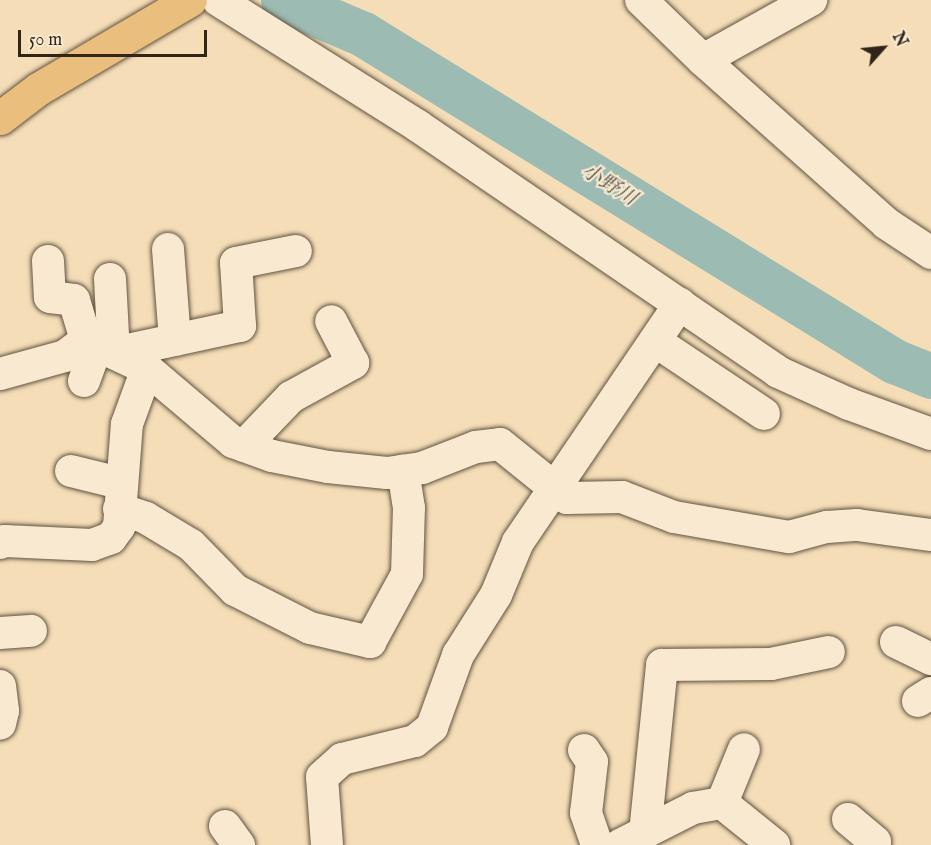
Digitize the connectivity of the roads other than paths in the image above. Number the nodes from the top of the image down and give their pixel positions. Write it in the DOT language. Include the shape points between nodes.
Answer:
graph roads {
  1 [pos="190,0"];
  2 [pos="218,0"];
  3 [pos="641,0"];
  4 [pos="811,0"];
  5 [pos="703,60"];
  6 [pos="0,118"];
  7 [pos="168,249"];
  8 [pos="296,251"];
  9 [pos="931,253"];
  10 [pos="48,261"];
  11 [pos="110,279"];
  12 [pos="680,304"];
  13 [pos="332,321"];
  14 [pos="175,340"];
  15 [pos="655,341"];
  16 [pos="99,346"];
  17 [pos="147,369"];
  18 [pos="0,374"];
  19 [pos="84,381"];
  20 [pos="765,414"];
  21 [pos="931,434"];
  22 [pos="244,446"];
  23 [pos="71,471"];
  24 [pos="404,471"];
  25 [pos="556,487"];
  26 [pos="120,496"];
  27 [pos="931,535"];
  28 [pos="0,543"];
  29 [pos="31,631"];
  30 [pos="0,633"];
  31 [pos="897,642"];
  32 [pos="829,652"];
  33 [pos="931,659"];
  34 [pos="0,686"];
  35 [pos="0,724"];
  36 [pos="744,749"];
  37 [pos="584,750"];
  38 [pos="722,803"];
  39 [pos="848,819"];
  40 [pos="632,839"];
  41 [pos="327,845"];
  42 [pos="597,845"];
  43 [pos="774,845"];
  44 [pos="874,845"];
  1 -- 6 [label="main road" via="38,89"];
  2 -- 12 [label="street" via="418,126"];
  3 -- 5 [label="street"];
  4 -- 5 [label="street"];
  5 -- 9 [label="street" via="887,224"];
  7 -- 14 [label="street"];
  8 -- 14 [label="street" via="236,263 240,326"];
  10 -- 16 [label="street" via="50,297 74,300"];
  11 -- 16 [label="street"];
  12 -- 15 [label="street"];
  12 -- 21 [label="street" via="778,372"];
  13 -- 22 [label="street" via="353,363 291,397"];
  14 -- 16 [label="street"];
  15 -- 20 [label="street"];
  15 -- 25 [label="street"];
  16 -- 17 [label="street"];
  16 -- 18 [label="street"];
  16 -- 19 [label="street"];
  17 -- 22 [label="street" via="233,442"];
  17 -- 26 [label="street" via="127,424"];
  22 -- 24 [label="street" via="328,467"];
  23 -- 26 [label="street"];
  24 -- 25 [label="street" via="476,447 500,444"];
  24 -- 26 [label="street" via="409,508 407,574 370,642 310,628 235,590 191,545 146,518"];
  25 -- 27 [label="street" via="567,498 622,497 674,517 789,537 827,527 857,525"];
  25 -- 41 [label="street" via="518,542 495,595 458,655 432,728 415,741 342,759 322,777"];
  26 -- 28 [label="street" via="119,527 111,538 92,545"];
  29 -- 30 [label="street"];
  31 -- 33 [label="street"];
  32 -- 40 [label="street" via="771,664 662,665"];
  34 -- 35 [label="street"];
  36 -- 38 [label="street"];
  37 -- 42 [label="street" via="592,762 586,813"];
  38 -- 40 [label="street" via="693,808"];
  38 -- 43 [label="street"];
  39 -- 44 [label="street"];
}
